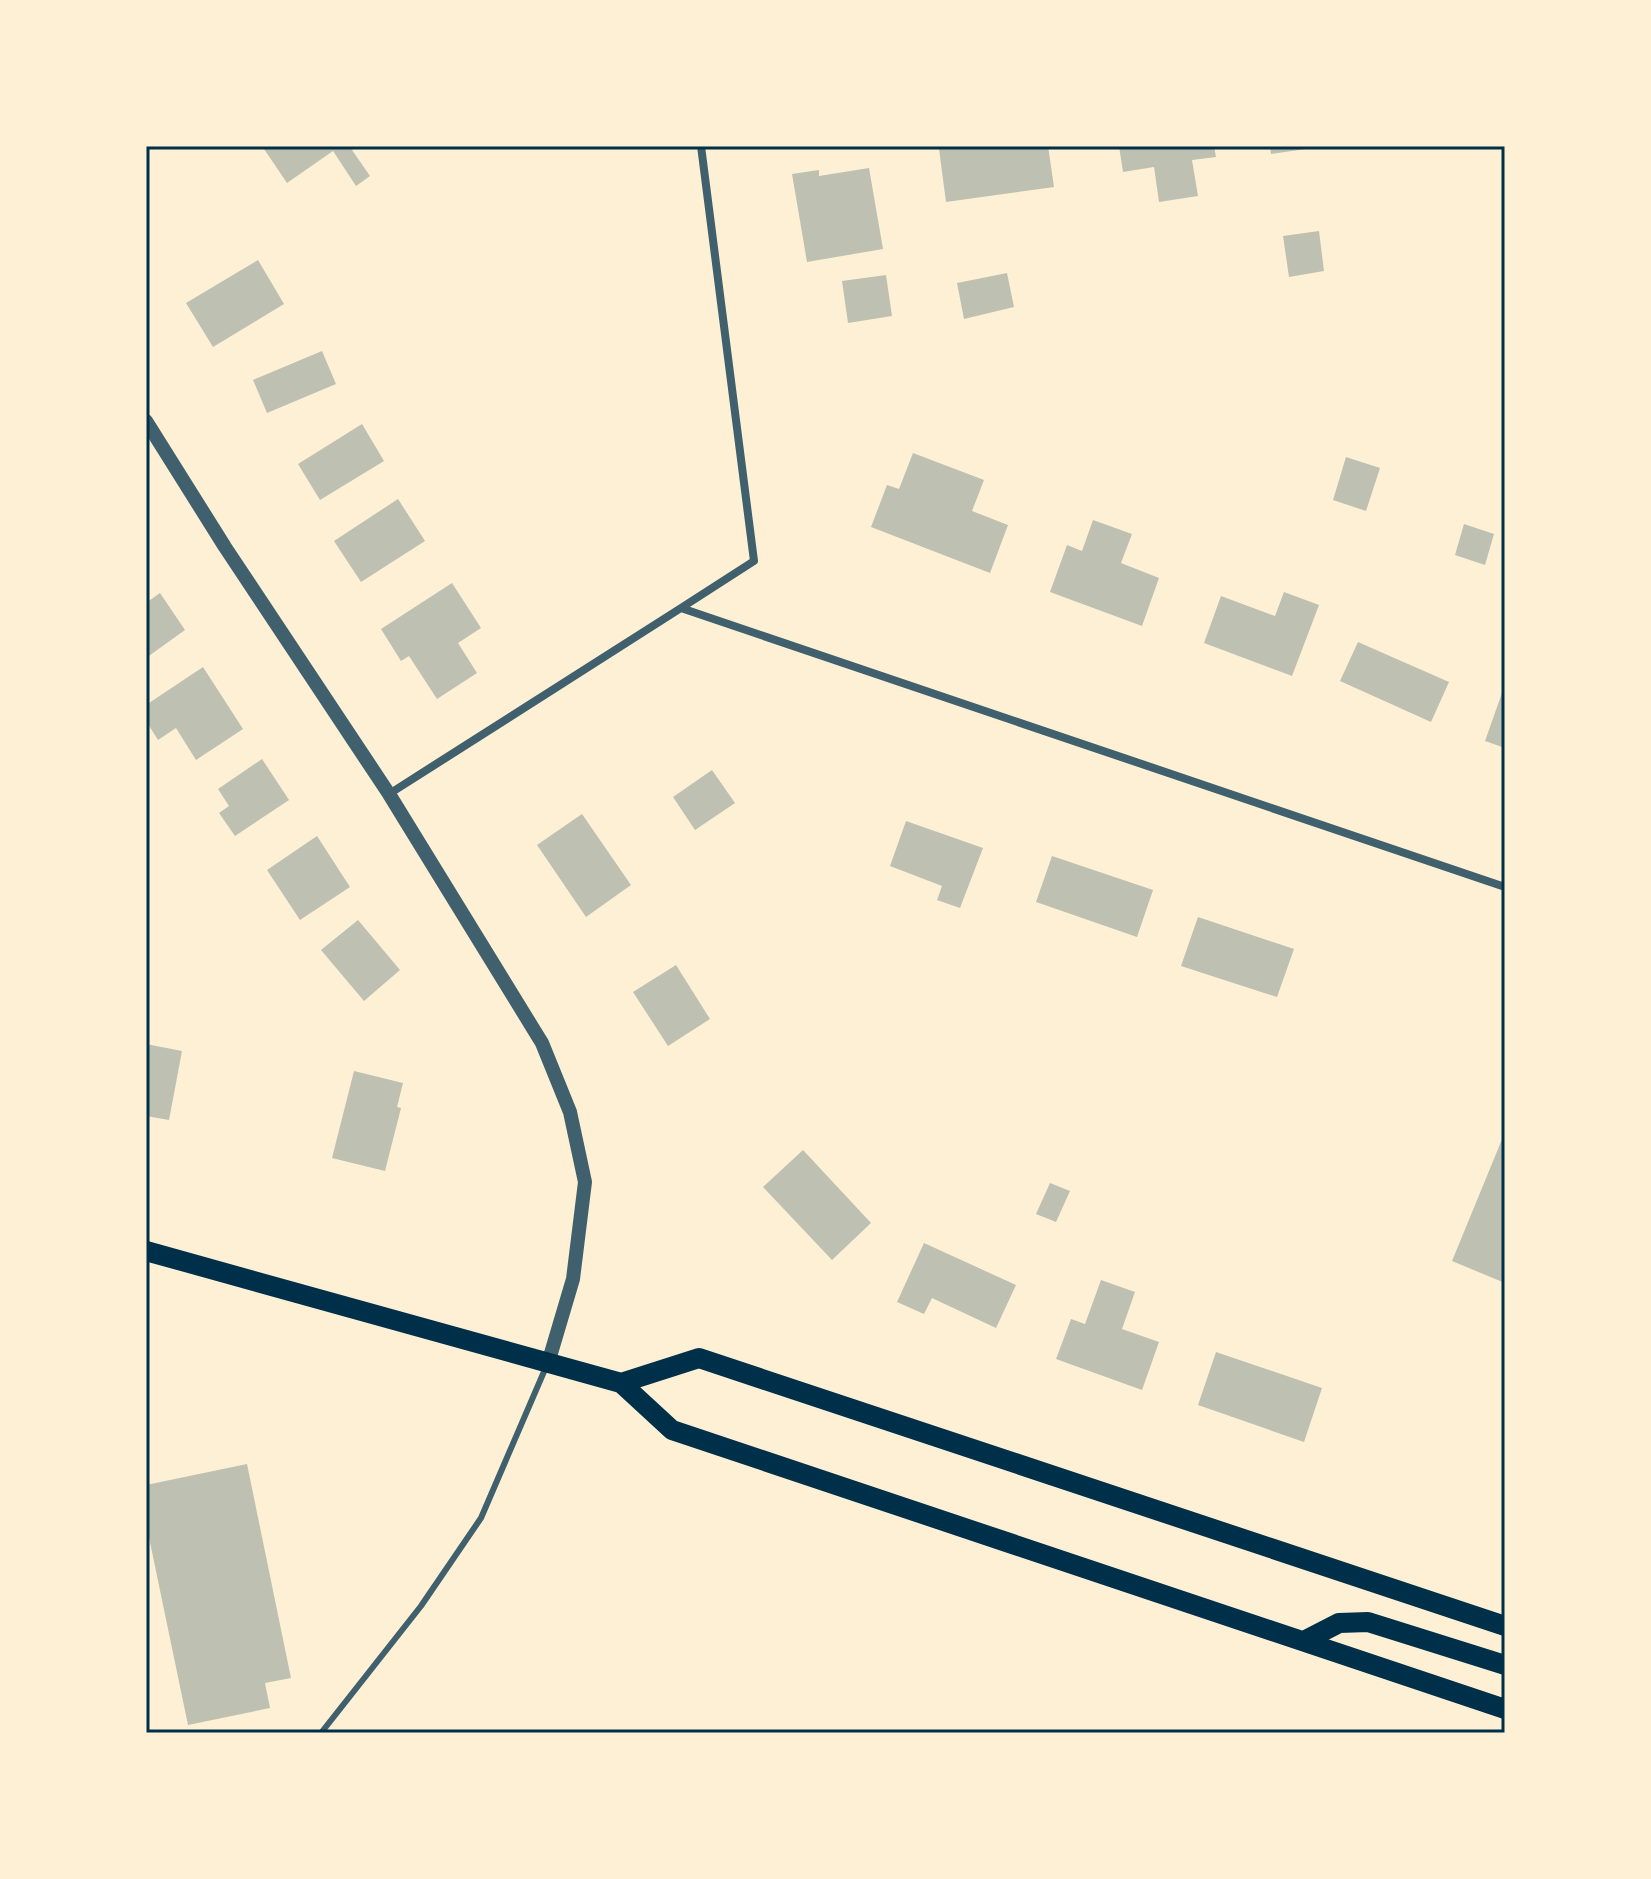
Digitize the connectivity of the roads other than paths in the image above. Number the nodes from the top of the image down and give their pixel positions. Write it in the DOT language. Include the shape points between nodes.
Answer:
graph roads {
  1 [pos="701,146"];
  2 [pos="146,421"];
  3 [pos="681,608"];
  4 [pos="389,794"];
  5 [pos="1505,887"];
  6 [pos="146,1251"];
  7 [pos="549,1360"];
  8 [pos="621,1383"];
  9 [pos="1505,1626"];
  10 [pos="1304,1641"];
  11 [pos="1505,1665"];
  12 [pos="1505,1709"];
  13 [pos="321,1733"];
  1 -- 3 [label="street" via="754,561"];
  2 -- 4 [label="street"];
  3 -- 4 [label="street"];
  3 -- 5 [label="street"];
  4 -- 7 [label="street" via="542,1043 570,1112 585,1182 573,1279"];
  6 -- 7 [label="main road"];
  7 -- 8 [label="main road"];
  7 -- 13 [label="lane" via="481,1518 421,1606"];
  8 -- 9 [label="main road" via="699,1358"];
  8 -- 10 [label="main road" via="672,1430"];
  10 -- 11 [label="main road" via="1339,1623 1368,1622"];
  10 -- 12 [label="main road"];
}
